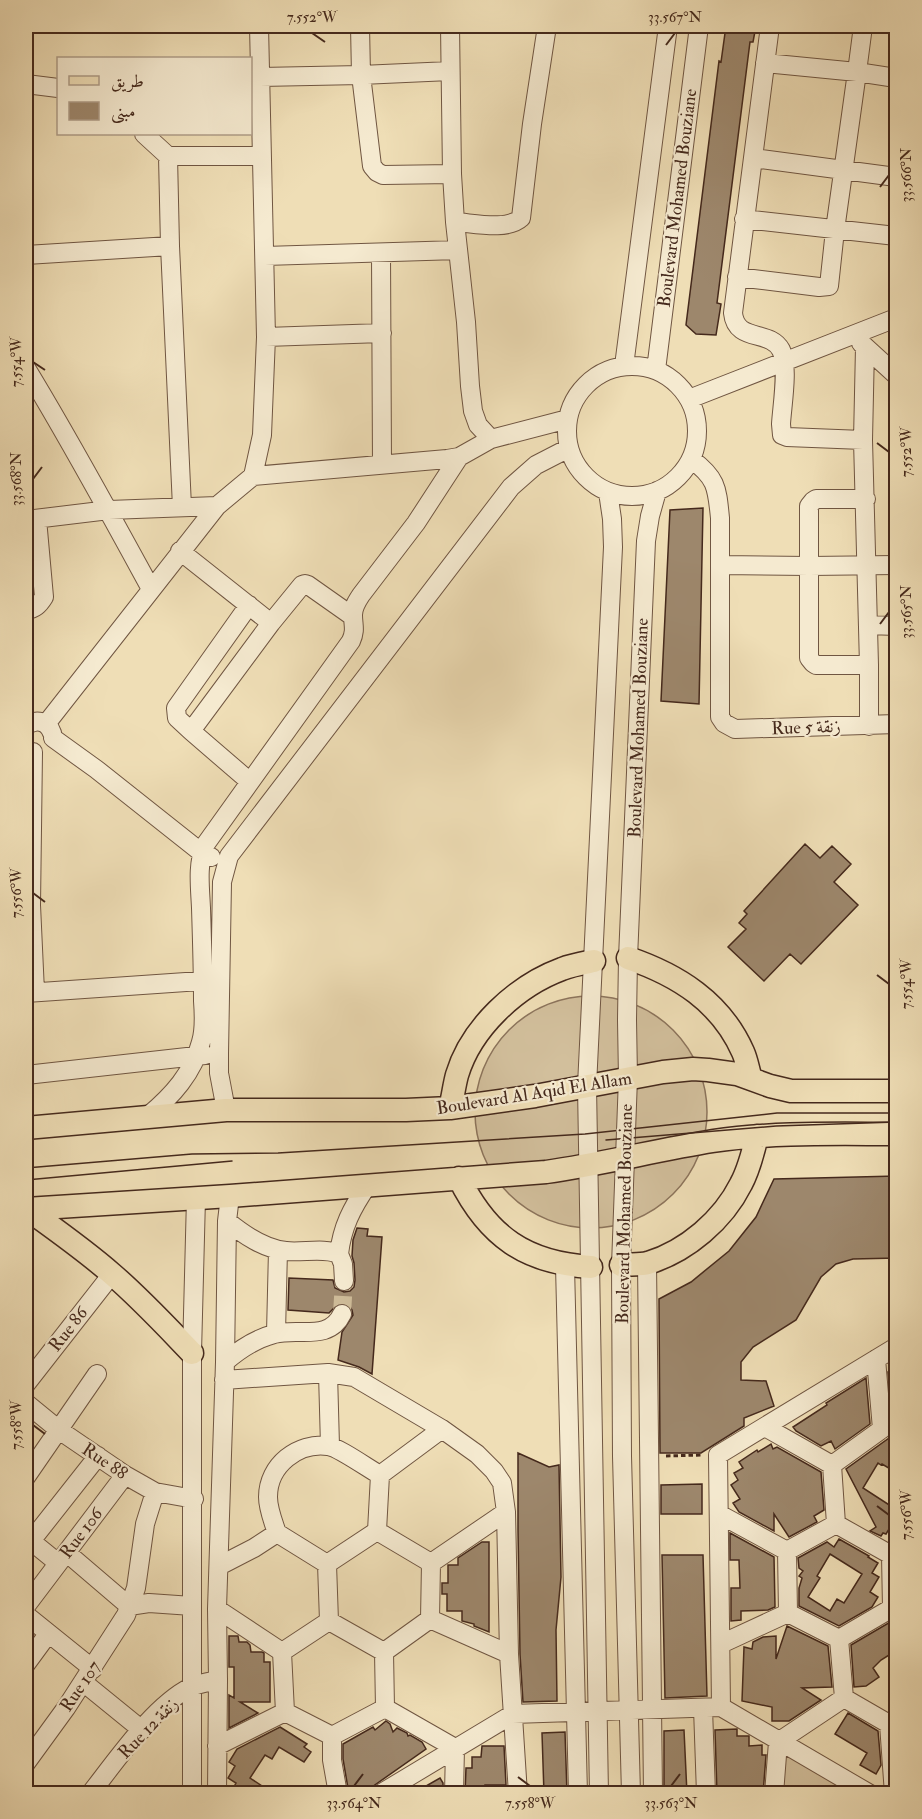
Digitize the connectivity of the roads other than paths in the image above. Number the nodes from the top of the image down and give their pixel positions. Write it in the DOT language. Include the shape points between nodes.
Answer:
graph roads {
  1 [pos="260,26"];
  2 [pos="360,26"];
  3 [pos="450,26"];
  4 [pos="547,26"];
  5 [pos="668,26"];
  6 [pos="699,26"];
  7 [pos="770,26"];
  8 [pos="863,26"];
  9 [pos="765,63"];
  10 [pos="450,71"];
  11 [pos="857,72"];
  12 [pos="361,75"];
  13 [pos="260,77"];
  14 [pos="897,78"];
  15 [pos="26,84"];
  16 [pos="57,88"];
  17 [pos="145,135"];
  18 [pos="168,156"];
  19 [pos="261,156"];
  20 [pos="753,158"];
  21 [pos="843,170"];
  22 [pos="452,174"];
  23 [pos="897,177"];
  24 [pos="744,219"];
  25 [pos="454,222"];
  26 [pos="835,230"];
  27 [pos="897,236"];
  28 [pos="170,246"];
  29 [pos="458,250"];
  30 [pos="381,253"];
  31 [pos="26,255"];
  32 [pos="265,256"];
  33 [pos="738,278"];
  34 [pos="897,318"];
  35 [pos="382,333"];
  36 [pos="266,337"];
  37 [pos="859,341"];
  38 [pos="785,363"];
  39 [pos="624,366"];
  40 [pos="26,368"];
  41 [pos="656,370"];
  42 [pos="897,375"];
  43 [pos="689,399"];
  44 [pos="567,419"];
  45 [pos="491,439"];
  46 [pos="864,440"];
  47 [pos="569,448"];
  48 [pos="459,457"];
  49 [pos="691,459"];
  50 [pos="382,464"];
  51 [pos="253,476"];
  52 [pos="657,491"];
  53 [pos="608,492"];
  54 [pos="866,499"];
  55 [pos="217,506"];
  56 [pos="182,507"];
  57 [pos="110,510"];
  58 [pos="31,520"];
  59 [pos="180,551"];
  60 [pos="720,565"];
  61 [pos="866,565"];
  62 [pos="897,565"];
  63 [pos="809,566"];
  64 [pos="151,589"];
  65 [pos="249,605"];
  66 [pos="26,610"];
  67 [pos="352,616"];
  68 [pos="271,623"];
  69 [pos="868,625"];
  70 [pos="897,626"];
  71 [pos="869,665"];
  72 [pos="897,724"];
  73 [pos="26,726"];
  74 [pos="869,726"];
  75 [pos="50,731"];
  76 [pos="191,731"];
  77 [pos="29,750"];
  78 [pos="249,781"];
  79 [pos="28,827"];
  80 [pos="202,853"];
  81 [pos="226,864"];
  82 [pos="28,905"];
  83 [pos="628,958"];
  84 [pos="594,961"];
  85 [pos="212,980"];
  86 [pos="30,992"];
  87 [pos="219,1054"];
  88 [pos="197,1055"];
  89 [pos="26,1075"];
  90 [pos="628,1078"];
  91 [pos="751,1079"];
  92 [pos="587,1086"];
  93 [pos="897,1091"];
  94 [pos="450,1108"];
  95 [pos="226,1110"];
  96 [pos="148,1116"];
  97 [pos="26,1128"];
  98 [pos="897,1134"];
  99 [pos="757,1136"];
  100 [pos="625,1159"];
  101 [pos="589,1166"];
  102 [pos="459,1178"];
  103 [pos="367,1186"];
  104 [pos="230,1196"];
  105 [pos="196,1198"];
  106 [pos="26,1209"];
  107 [pos="227,1221"];
  108 [pos="278,1250"];
  109 [pos="339,1254"];
  110 [pos="646,1263"];
  111 [pos="621,1265"];
  112 [pos="565,1266"];
  113 [pos="591,1268"];
  114 [pos="112,1274"];
  115 [pos="344,1281"];
  116 [pos="342,1314"];
  117 [pos="276,1334"];
  118 [pos="897,1347"];
  119 [pos="192,1353"];
  120 [pos="876,1359"];
  121 [pos="224,1371"];
  122 [pos="328,1373"];
  123 [pos="97,1374"];
  124 [pos="26,1384"];
  125 [pos="27,1408"];
  126 [pos="765,1427"];
  127 [pos="442,1428"];
  128 [pos="58,1430"];
  129 [pos="889,1433"];
  130 [pos="330,1446"];
  131 [pos="98,1456"];
  132 [pos="832,1465"];
  133 [pos="125,1475"];
  134 [pos="380,1475"];
  135 [pos="26,1477"];
  136 [pos="155,1492"];
  137 [pos="194,1499"];
  138 [pos="506,1512"];
  139 [pos="719,1514"];
  140 [pos="836,1524"];
  141 [pos="377,1531"];
  142 [pos="277,1533"];
  143 [pos="28,1539"];
  144 [pos="787,1551"];
  145 [pos="894,1553"];
  146 [pos="62,1558"];
  147 [pos="431,1563"];
  148 [pos="327,1564"];
  149 [pos="219,1566"];
  150 [pos="29,1593"];
  151 [pos="129,1606"];
  152 [pos="192,1606"];
  153 [pos="217,1609"];
  154 [pos="894,1609"];
  155 [pos="788,1613"];
  156 [pos="26,1616"];
  157 [pos="430,1619"];
  158 [pos="329,1621"];
  159 [pos="48,1634"];
  160 [pos="839,1639"];
  161 [pos="721,1644"];
  162 [pos="282,1652"];
  163 [pos="384,1652"];
  164 [pos="509,1654"];
  165 [pos="26,1664"];
  166 [pos="88,1675"];
  167 [pos="218,1680"];
  168 [pos="191,1687"];
  169 [pos="844,1698"];
  170 [pos="385,1708"];
  171 [pos="712,1708"];
  172 [pos="652,1710"];
  173 [pos="628,1711"];
  174 [pos="285,1712"];
  175 [pos="597,1712"];
  176 [pos="576,1713"];
  177 [pos="513,1714"];
  178 [pos="893,1722"];
  179 [pos="142,1730"];
  180 [pos="332,1736"];
  181 [pos="778,1742"];
  182 [pos="217,1746"];
  183 [pos="455,1748"];
  184 [pos="26,1763"];
  185 [pos="90,1794"];
  186 [pos="192,1794"];
  187 [pos="217,1794"];
  188 [pos="338,1794"];
  189 [pos="381,1794"];
  190 [pos="454,1794"];
  191 [pos="518,1794"];
  192 [pos="578,1794"];
  193 [pos="599,1794"];
  194 [pos="631,1794"];
  195 [pos="653,1794"];
  196 [pos="706,1794"];
  197 [pos="774,1794"];
  198 [pos="870,1794"];
  199 [pos="894,1794"];
  1 -- 13 [label="street"];
  2 -- 12 [label="street"];
  3 -- 10 [label="street"];
  4 -- 25 [label="street" via="521,218 515,224 502,225"];
  5 -- 39 [label="street, Boulevard Mohamed Bouziane"];
  6 -- 41 [label="street, Boulevard Mohamed Bouziane"];
  7 -- 9 [label="street"];
  8 -- 11 [label="street"];
  9 -- 11 [label="street"];
  9 -- 20 [label="street"];
  10 -- 12 [label="street"];
  10 -- 22 [label="street"];
  11 -- 14 [label="street"];
  11 -- 21 [label="street"];
  12 -- 13 [label="street"];
  12 -- 22 [label="street" via="372,166 377,172"];
  13 -- 19 [label="street"];
  15 -- 16 [label="street"];
  17 -- 18 [label="street"];
  18 -- 19 [label="street"];
  18 -- 28 [label="street"];
  19 -- 32 [label="street"];
  20 -- 21 [label="street"];
  20 -- 24 [label="street"];
  21 -- 23 [label="street"];
  21 -- 26 [label="street"];
  22 -- 25 [label="street"];
  24 -- 26 [label="street"];
  24 -- 33 [label="street"];
  25 -- 29 [label="street"];
  26 -- 27 [label="street"];
  26 -- 33 [label="street" via="828,287"];
  28 -- 31 [label="street"];
  28 -- 56 [label="street"];
  29 -- 30 [label="street"];
  29 -- 45 [label="street" via="473,411 478,425"];
  30 -- 32 [label="street"];
  30 -- 35 [label="street"];
  32 -- 36 [label="street"];
  33 -- 38 [label="street" via="734,323 743,331 776,344"];
  34 -- 37 [label="street"];
  35 -- 36 [label="street"];
  35 -- 50 [label="street"];
  36 -- 51 [label="street" via="262,435"];
  37 -- 38 [label="street"];
  37 -- 42 [label="street"];
  37 -- 46 [label="street"];
  38 -- 43 [label="street"];
  38 -- 46 [label="street" via="782,435"];
  39 -- 41 [label="street"];
  39 -- 44 [label="street" via="587,383 574,399"];
  40 -- 57 [label="street"];
  41 -- 43 [label="street" via="675,381"];
  43 -- 49 [label="street" via="698,429"];
  44 -- 45 [label="street"];
  44 -- 47 [label="street"];
  45 -- 48 [label="street"];
  46 -- 54 [label="street"];
  47 -- 53 [label="street" via="577,467 590,482"];
  47 -- 81 [label="street" via="537,465 511,487 233,849"];
  48 -- 50 [label="street"];
  48 -- 67 [label="street" via="416,523 360,595"];
  49 -- 52 [label="street" via="680,476"];
  49 -- 60 [label="street" via="708,472 716,486"];
  50 -- 51 [label="street"];
  51 -- 55 [label="street"];
  52 -- 53 [label="street" via="627,497"];
  52 -- 83 [label="street, Boulevard Mohamed Bouziane" via="646,542"];
  53 -- 84 [label="street, Boulevard Mohamed Bouziane" via="613,533"];
  54 -- 61 [label="street"];
  54 -- 63 [label="street" via="813,501 809,506"];
  55 -- 56 [label="street"];
  55 -- 59 [label="street"];
  56 -- 57 [label="street"];
  57 -- 58 [label="street"];
  57 -- 64 [label="street"];
  58 -- 66 [label="street" via="44,597 39,605"];
  59 -- 64 [label="street"];
  59 -- 65 [label="street"];
  60 -- 63 [label="street"];
  60 -- 74 [label="street, Rue 5 زنقة" via="720,717 724,723 735,729"];
  61 -- 62 [label="street"];
  61 -- 63 [label="street"];
  61 -- 69 [label="street"];
  63 -- 71 [label="street" via="810,661 816,665"];
  64 -- 75 [label="street"];
  65 -- 68 [label="street"];
  65 -- 76 [label="street" via="176,708 177,718"];
  67 -- 68 [label="street" via="305,584"];
  67 -- 78 [label="street" via="355,629 351,641"];
  68 -- 76 [label="street"];
  69 -- 70 [label="street"];
  69 -- 71 [label="street"];
  71 -- 74 [label="street"];
  72 -- 74 [label="street, Rue 5 زنقة"];
  73 -- 75 [label="street" via="36,721"];
  75 -- 77 [label="street" via="51,745 46,750"];
  75 -- 80 [label="street"];
  76 -- 78 [label="street"];
  77 -- 79 [label="street"];
  78 -- 80 [label="street"];
  79 -- 82 [label="street"];
  80 -- 81 [label="street"];
  80 -- 85 [label="street" via="199,871"];
  81 -- 85 [label="street"];
  82 -- 86 [label="street"];
  83 -- 90 [label="street, Boulevard Mohamed Bouziane"];
  83 -- 91 [label="main road" via="677,978 716,1010 743,1053"];
  84 -- 92 [label="street, Boulevard Mohamed Bouziane"];
  84 -- 94 [label="main road" via="563,968 538,980 497,1011 467,1051"];
  85 -- 86 [label="street"];
  85 -- 87 [label="street"];
  85 -- 88 [label="street"];
  87 -- 88 [label="street"];
  87 -- 95 [label="street"];
  88 -- 89 [label="street"];
  88 -- 96 [label="street" via="177,1089"];
  90 -- 91 [label="main road, Boulevard Al Aqid El Allam" via="693,1069"];
  90 -- 92 [label="main road, Boulevard Al Aqid El Allam"];
  90 -- 100 [label="street, Boulevard Mohamed Bouziane"];
  91 -- 93 [label="main road, Boulevard Al Aqid El Allam" via="801,1092"];
  92 -- 94 [label="main road, Boulevard Al Aqid El Allam"];
  92 -- 101 [label="street, Boulevard Mohamed Bouziane"];
  94 -- 95 [label="main road, Boulevard Al Aqid El Allam"];
  95 -- 96 [label="main road, Boulevard Al Aqid El Allam"];
  96 -- 97 [label="main road, Boulevard Al Aqid El Allam"];
  98 -- 99 [label="main road"];
  99 -- 100 [label="main road"];
  99 -- 110 [label="main road" via="745,1176 728,1206 692,1241"];
  100 -- 101 [label="main road"];
  100 -- 111 [label="street, Boulevard Mohamed Bouziane"];
  101 -- 102 [label="main road"];
  101 -- 113 [label="street, Boulevard Mohamed Bouziane"];
  102 -- 103 [label="main road"];
  102 -- 112 [label="main road" via="480,1214 509,1242"];
  103 -- 104 [label="main road"];
  103 -- 109 [label="street" via="347,1219"];
  104 -- 105 [label="main road"];
  104 -- 107 [label="street"];
  105 -- 106 [label="main road"];
  105 -- 119 [label="street"];
  106 -- 114 [label="main road"];
  107 -- 108 [label="street" via="251,1239"];
  107 -- 121 [label="street"];
  108 -- 109 [label="street"];
  108 -- 117 [label="street"];
  109 -- 115 [label="street"];
  110 -- 111 [label="main road"];
  110 -- 172 [label="street"];
  111 -- 173 [label="street, Boulevard Mohamed Bouziane"];
  112 -- 113 [label="main road"];
  112 -- 176 [label="street"];
  113 -- 175 [label="street, Boulevard Mohamed Bouziane"];
  114 -- 119 [label="main road"];
  114 -- 124 [label="street, Rue 86"];
  116 -- 117 [label="street" via="328,1330"];
  117 -- 121 [label="street" via="248,1344"];
  118 -- 120 [label="street"];
  119 -- 137 [label="street"];
  120 -- 126 [label="street"];
  120 -- 129 [label="street"];
  121 -- 122 [label="street"];
  121 -- 149 [label="street"];
  122 -- 127 [label="street" via="354,1377"];
  122 -- 130 [label="street"];
  123 -- 128 [label="street"];
  125 -- 128 [label="street, Rue 88"];
  126 -- 132 [label="street"];
  126 -- 139 [label="street" via="718,1455"];
  127 -- 134 [label="street"];
  127 -- 138 [label="street" via="494,1470 502,1483"];
  128 -- 131 [label="street, Rue 88"];
  128 -- 135 [label="street"];
  129 -- 132 [label="street"];
  130 -- 134 [label="street"];
  130 -- 142 [label="street" via="301,1448 276,1470 268,1495"];
  131 -- 133 [label="street, Rue 88"];
  131 -- 143 [label="street"];
  132 -- 140 [label="street"];
  133 -- 136 [label="street, Rue 88"];
  133 -- 146 [label="street, Rue 106"];
  134 -- 141 [label="street"];
  136 -- 137 [label="street, Rue 88"];
  136 -- 151 [label="street, Rue 107"];
  137 -- 152 [label="street"];
  138 -- 147 [label="street"];
  138 -- 164 [label="street"];
  139 -- 144 [label="street"];
  139 -- 161 [label="street"];
  140 -- 144 [label="street"];
  140 -- 145 [label="street"];
  141 -- 147 [label="street"];
  141 -- 148 [label="street"];
  142 -- 148 [label="street"];
  142 -- 149 [label="street"];
  143 -- 146 [label="street"];
  144 -- 155 [label="street"];
  145 -- 154 [label="street"];
  146 -- 150 [label="street, Rue 106"];
  146 -- 151 [label="street"];
  147 -- 157 [label="street"];
  148 -- 158 [label="street"];
  149 -- 153 [label="street"];
  151 -- 152 [label="street"];
  151 -- 166 [label="street, Rue 107"];
  152 -- 168 [label="street"];
  153 -- 162 [label="street"];
  153 -- 167 [label="street"];
  154 -- 160 [label="street"];
  155 -- 160 [label="street"];
  155 -- 161 [label="street"];
  156 -- 159 [label="street"];
  157 -- 163 [label="street"];
  157 -- 164 [label="street"];
  158 -- 162 [label="street"];
  158 -- 163 [label="street"];
  159 -- 165 [label="street"];
  159 -- 166 [label="street"];
  160 -- 169 [label="street"];
  161 -- 171 [label="street"];
  162 -- 174 [label="street"];
  163 -- 170 [label="street"];
  164 -- 177 [label="street"];
  166 -- 179 [label="street"];
  166 -- 184 [label="street, Rue 107"];
  167 -- 168 [label="street, Rue 12 زنقة"];
  167 -- 182 [label="street"];
  168 -- 179 [label="street, Rue 12 زنقة"];
  168 -- 186 [label="street"];
  169 -- 178 [label="street"];
  169 -- 181 [label="street"];
  170 -- 180 [label="street"];
  170 -- 183 [label="street"];
  171 -- 172 [label="street"];
  171 -- 181 [label="street"];
  171 -- 196 [label="street"];
  172 -- 173 [label="street"];
  172 -- 195 [label="street"];
  173 -- 175 [label="street"];
  173 -- 194 [label="street, Boulevard Mohamed Bouziane"];
  174 -- 180 [label="street"];
  174 -- 182 [label="street"];
  175 -- 176 [label="street"];
  175 -- 193 [label="street, Boulevard Mohamed Bouziane"];
  176 -- 177 [label="street"];
  176 -- 192 [label="street"];
  177 -- 183 [label="street"];
  177 -- 191 [label="street"];
  178 -- 199 [label="street"];
  179 -- 185 [label="street, Rue 12 زنقة"];
  180 -- 188 [label="street"];
  181 -- 197 [label="street"];
  181 -- 198 [label="street"];
  182 -- 187 [label="street"];
  183 -- 189 [label="street"];
  183 -- 190 [label="street"];
}
